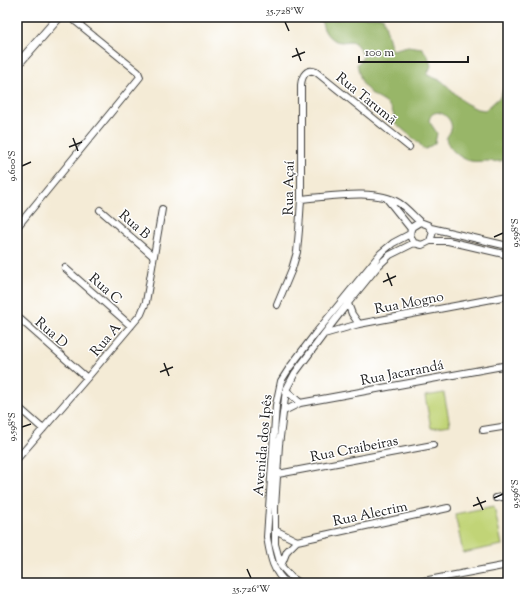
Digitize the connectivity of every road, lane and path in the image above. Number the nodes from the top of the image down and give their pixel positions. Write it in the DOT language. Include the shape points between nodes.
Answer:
graph roads {
  1 [pos="58,17"];
  2 [pos="70,17"];
  3 [pos="17,65"];
  4 [pos="309,71"];
  5 [pos="409,147"];
  6 [pos="386,198"];
  7 [pos="301,199"];
  8 [pos="162,209"];
  9 [pos="100,210"];
  10 [pos="420,222"];
  11 [pos="17,227"];
  12 [pos="432,228"];
  13 [pos="410,231"];
  14 [pos="430,241"];
  15 [pos="414,243"];
  16 [pos="508,246"];
  17 [pos="508,255"];
  18 [pos="153,256"];
  19 [pos="65,268"];
  20 [pos="508,296"];
  21 [pos="346,300"];
  22 [pos="277,305"];
  23 [pos="20,319"];
  24 [pos="359,324"];
  25 [pos="131,326"];
  26 [pos="314,334"];
  27 [pos="324,334"];
  28 [pos="508,365"];
  29 [pos="87,378"];
  30 [pos="286,390"];
  31 [pos="300,403"];
  32 [pos="17,406"];
  33 [pos="284,411"];
  34 [pos="508,426"];
  35 [pos="43,429"];
  36 [pos="483,430"];
  37 [pos="434,445"];
  38 [pos="17,459"];
  39 [pos="278,474"];
  40 [pos="508,496"];
  41 [pos="496,498"];
  42 [pos="448,508"];
  43 [pos="275,530"];
  44 [pos="297,541"];
  45 [pos="508,565"];
  46 [pos="281,566"];
  47 [pos="287,583"];
  48 [pos="300,583"];
  49 [pos="413,583"];
  1 -- 3 [label="street"];
  2 -- 11 [label="street" via="138,72 140,78"];
  4 -- 5 [label="street, Rua Tarumã" via="316,72"];
  4 -- 7 [label="street, Rua Açaí" via="302,81"];
  6 -- 7 [label="street" via="355,195"];
  6 -- 10 [label="street" via="400,204"];
  6 -- 13 [label="street"];
  7 -- 22 [label="street, Rua Açaí" via="297,252"];
  8 -- 18 [label="street, Rua A"];
  9 -- 18 [label="street, Rua B"];
  10 -- 12 [label="street"];
  10 -- 13 [label="street, Avenida dos Ipês"];
  12 -- 14 [label="street"];
  12 -- 16 [label="street"];
  13 -- 15 [label="street"];
  13 -- 21 [label="street, Avenida dos Ipês" via="381,253"];
  14 -- 15 [label="street, Avenida dos Ipês" via="422,245"];
  14 -- 17 [label="street, Avenida dos Ipês" via="448,241"];
  15 -- 21 [label="street, Avenida dos Ipês" via="390,255"];
  18 -- 25 [label="street, Rua A" via="146,302 141,314"];
  19 -- 25 [label="street, Rua C"];
  20 -- 24 [label="street, Rua Mogno"];
  21 -- 24 [label="street"];
  21 -- 26 [label="street, Avenida dos Ipês"];
  21 -- 27 [label="street, Avenida dos Ipês"];
  23 -- 29 [label="street, Rua D"];
  24 -- 27 [label="street, Rua Mogno"];
  25 -- 29 [label="street, Rua A"];
  26 -- 27 [label="street, Rua Mogno"];
  26 -- 47 [label="street, Avenida dos Ipês" via="282,381 276,405 267,537 275,570"];
  27 -- 30 [label="street, Avenida dos Ipês" via="295,373"];
  28 -- 31 [label="street, Rua Jacarandá"];
  29 -- 35 [label="street, Rua A"];
  30 -- 31 [label="street"];
  30 -- 33 [label="street, Avenida dos Ipês"];
  31 -- 33 [label="street, Rua Jacarandá"];
  32 -- 35 [label="street"];
  33 -- 39 [label="street, Avenida dos Ipês"];
  34 -- 36 [label="street"];
  35 -- 38 [label="street, Rua A"];
  37 -- 39 [label="street, Rua Craibeiras"];
  39 -- 43 [label="street, Avenida dos Ipês"];
  40 -- 41 [label="street"];
  42 -- 44 [label="street, Rua Alecrim"];
  43 -- 44 [label="street"];
  43 -- 46 [label="street, Avenida dos Ipês" via="275,544"];
  44 -- 46 [label="street" via="287,551"];
  45 -- 49 [label="street"];
  46 -- 48 [label="street"];
}
